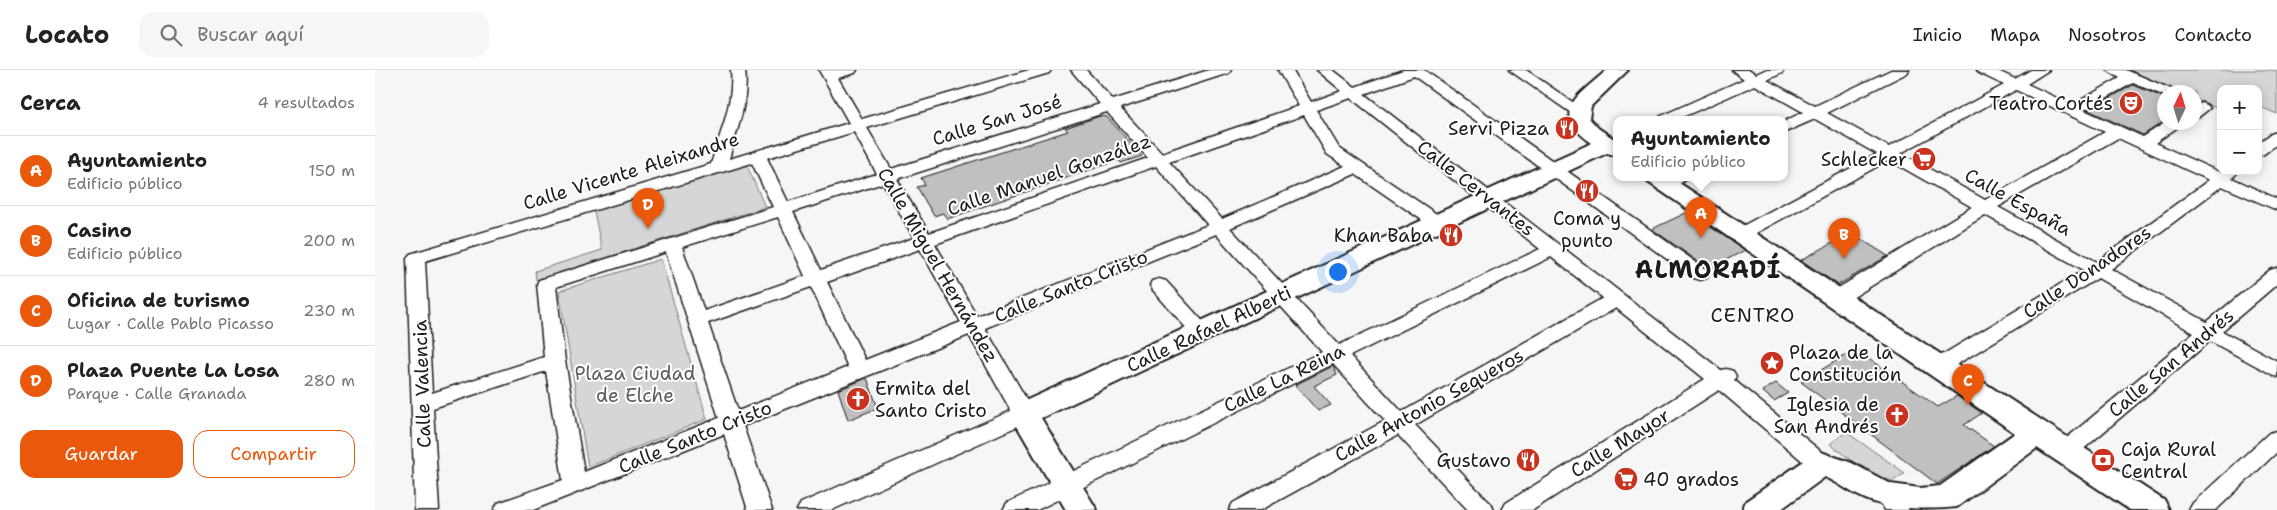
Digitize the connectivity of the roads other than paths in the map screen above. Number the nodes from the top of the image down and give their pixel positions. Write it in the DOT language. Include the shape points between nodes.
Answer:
graph roads {
  1 [pos="738,70"];
  2 [pos="850,70"];
  3 [pos="1044,70"];
  4 [pos="1078,70"];
  5 [pos="1224,70"];
  6 [pos="1285,70"];
  7 [pos="1324,70"];
  8 [pos="1416,70"];
  9 [pos="1515,70"];
  10 [pos="1618,70"];
  11 [pos="1739,70"];
  12 [pos="1777,70"];
  13 [pos="1902,70"];
  14 [pos="1985,70"];
  15 [pos="2042,70"];
  16 [pos="2114,70"];
  17 [pos="827,73"];
  18 [pos="2131,78"];
  19 [pos="1757,80"];
  20 [pos="2015,84"];
  21 [pos="2157,88"];
  22 [pos="1353,92"];
  23 [pos="1110,106"];
  24 [pos="1306,108"];
  25 [pos="2073,110"];
  26 [pos="1579,112"];
  27 [pos="1815,112"];
  28 [pos="1673,116"];
  29 [pos="857,124"];
  30 [pos="1788,126"];
  31 [pos="2165,130"];
  32 [pos="2118,131"];
  33 [pos="2277,137"];
  34 [pos="2144,143"];
  35 [pos="1613,144"];
  36 [pos="1613,145"];
  37 [pos="2262,148"];
  38 [pos="1889,154"];
  39 [pos="757,155"];
  40 [pos="1158,160"];
  41 [pos="719,166"];
  42 [pos="1355,168"];
  43 [pos="1555,170"];
  44 [pos="2217,171"];
  45 [pos="886,175"];
  46 [pos="2226,175"];
  47 [pos="1670,181"];
  48 [pos="1490,199"];
  49 [pos="2277,205"];
  50 [pos="1985,207"];
  51 [pos="782,208"];
  52 [pos="1438,223"];
  53 [pos="1218,226"];
  54 [pos="1741,234"];
  55 [pos="924,241"];
  56 [pos="672,244"];
  57 [pos="1554,249"];
  58 [pos="416,258"];
  59 [pos="2098,270"];
  60 [pos="1700,274"];
  61 [pos="2277,274"];
  62 [pos="816,279"];
  63 [pos="1159,285"];
  64 [pos="1282,296"];
  65 [pos="1837,298"];
  66 [pos="1622,303"];
  67 [pos="697,320"];
  68 [pos="973,325"];
  69 [pos="2208,332"];
  70 [pos="1202,333"];
  71 [pos="1334,353"];
  72 [pos="555,361"];
  73 [pos="1939,366"];
  74 [pos="2277,370"];
  75 [pos="860,371"];
  76 [pos="1723,378"];
  77 [pos="423,404"];
  78 [pos="1024,414"];
  79 [pos="730,423"];
  80 [pos="1399,424"];
  81 [pos="2037,432"];
  82 [pos="2277,439"];
  83 [pos="2065,452"];
  84 [pos="1821,464"];
  85 [pos="575,485"];
  86 [pos="1066,486"];
  87 [pos="1893,503"];
  88 [pos="427,510"];
  89 [pos="506,510"];
  90 [pos="760,510"];
  91 [pos="809,510"];
  92 [pos="1015,510"];
  93 [pos="1082,510"];
  94 [pos="1241,510"];
  95 [pos="1482,510"];
  96 [pos="1513,510"];
  97 [pos="1757,510"];
  98 [pos="2154,510"];
  99 [pos="2201,510"];
  1 -- 41 [label="street" via="739,87 733,118"];
  2 -- 17 [label="street"];
  3 -- 29 [label="street, Calle Vicente Aleixandre"];
  4 -- 23 [label="street"];
  5 -- 23 [label="street, Calle San José"];
  6 -- 24 [label="street"];
  7 -- 22 [label="street, Calle Cervantes"];
  8 -- 22 [label="street, Calle Manuel González"];
  8 -- 43 [label="street"];
  9 -- 26 [label="street"];
  10 -- 26 [label="main road" via="1581,104"];
  11 -- 19 [label="street, Calle España"];
  12 -- 19 [label="street"];
  13 -- 27 [label="street"];
  14 -- 20 [label="street"];
  15 -- 20 [label="street"];
  16 -- 18 [label="street"];
  17 -- 29 [label="street, Calle Miguel Hernández"];
  18 -- 21 [label="street"];
  18 -- 25 [label="street"];
  19 -- 27 [label="street, Calle España"];
  19 -- 28 [label="street"];
  20 -- 25 [label="street"];
  20 -- 38 [label="street"];
  22 -- 24 [label="street, Calle Manuel González"];
  22 -- 48 [label="street, Calle Cervantes"];
  23 -- 40 [label="street"];
  23 -- 45 [label="street, Calle San José"];
  24 -- 40 [label="street, Calle Manuel González"];
  24 -- 42 [label="street" via="1333,151"];
  25 -- 32 [label="street"];
  26 -- 35 [label="main road" via="1579,121 1585,128"];
  27 -- 30 [label="street"];
  27 -- 38 [label="street, Calle España"];
  29 -- 39 [label="street, Calle Vicente Aleixandre"];
  29 -- 45 [label="street, Calle Miguel Hernández"];
  31 -- 34 [label="street"];
  32 -- 34 [label="street"];
  32 -- 50 [label="street"];
  33 -- 37 [label="street"];
  34 -- 44 [label="street"];
  36 -- 43 [label="main road, Calle Rafael Alberti"];
  38 -- 50 [label="street, Calle España"];
  38 -- 54 [label="street"];
  39 -- 41 [label="street, Calle Vicente Aleixandre"];
  39 -- 51 [label="street"];
  40 -- 53 [label="street"];
  40 -- 55 [label="street, Calle Manuel González"];
  41 -- 58 [label="street, Calle Vicente Aleixandre"];
  42 -- 52 [label="street"];
  42 -- 53 [label="street, Calle Santo Cristo"];
  43 -- 48 [label="main road, Calle Rafael Alberti"];
  43 -- 60 [label="street"];
  45 -- 51 [label="street, Calle San José"];
  45 -- 55 [label="street, Calle Miguel Hernández"];
  46 -- 49 [label="street"];
  46 -- 59 [label="street, Calle Donadores"];
  47 -- 54 [label="main road"];
  48 -- 52 [label="main road, Calle Rafael Alberti"];
  48 -- 57 [label="street, Calle Cervantes"];
  50 -- 59 [label="street, Calle España"];
  50 -- 65 [label="street"];
  51 -- 56 [label="street, Calle San José"];
  51 -- 62 [label="street"];
  52 -- 64 [label="main road, Calle Rafael Alberti"];
  53 -- 64 [label="street"];
  53 -- 68 [label="street, Calle Santo Cristo"];
  54 -- 65 [label="main road"];
  55 -- 62 [label="street, Calle Manuel González"];
  55 -- 68 [label="street, Calle Miguel Hernández"];
  56 -- 67 [label="street"];
  56 -- 72 [label="street, Calle San José" via="546,284"];
  57 -- 66 [label="street, Calle Cervantes"];
  57 -- 71 [label="street, Calle La Reina"];
  58 -- 77 [label="street, Calle Valencia"];
  59 -- 69 [label="street, Calle España"];
  59 -- 73 [label="street, Calle Donadores"];
  61 -- 69 [label="street, Calle San Andrés"];
  62 -- 67 [label="street, Calle Manuel González"];
  62 -- 75 [label="street"];
  63 -- 70 [label="street"];
  64 -- 70 [label="main road, Calle Rafael Alberti"];
  64 -- 71 [label="street"];
  65 -- 73 [label="main road"];
  66 -- 76 [label="street"];
  66 -- 80 [label="street, Calle Antonio Sequeros"];
  67 -- 79 [label="street"];
  68 -- 75 [label="street, Calle Santo Cristo"];
  68 -- 78 [label="street, Calle Miguel Hernández"];
  69 -- 74 [label="street, Calle España"];
  69 -- 83 [label="street, Calle San Andrés"];
  70 -- 78 [label="main road, Calle Rafael Alberti"];
  71 -- 80 [label="street"];
  71 -- 86 [label="street, Calle La Reina"];
  72 -- 77 [label="street"];
  72 -- 85 [label="street"];
  73 -- 81 [label="main road"];
  75 -- 79 [label="street, Calle Santo Cristo"];
  76 -- 84 [label="street"];
  76 -- 96 [label="street, Calle Mayor"];
  77 -- 88 [label="street, Calle Valencia"];
  78 -- 86 [label="main road, Calle Miguel Hernández"];
  78 -- 91 [label="street, Calle Rafael Alberti"];
  79 -- 85 [label="street, Calle Santo Cristo"];
  79 -- 90 [label="street"];
  80 -- 94 [label="street, Calle Antonio Sequeros"];
  80 -- 95 [label="street"];
  81 -- 83 [label="main road"];
  81 -- 87 [label="main road" via="1946,498"];
  82 -- 99 [label="street"];
  83 -- 98 [label="main road"];
  84 -- 87 [label="main road" via="1841,471"];
  84 -- 97 [label="main road"];
  85 -- 89 [label="street, Calle Santo Cristo"];
  86 -- 92 [label="street, Calle La Reina"];
  86 -- 93 [label="main road, Calle Miguel Hernández"];
}
